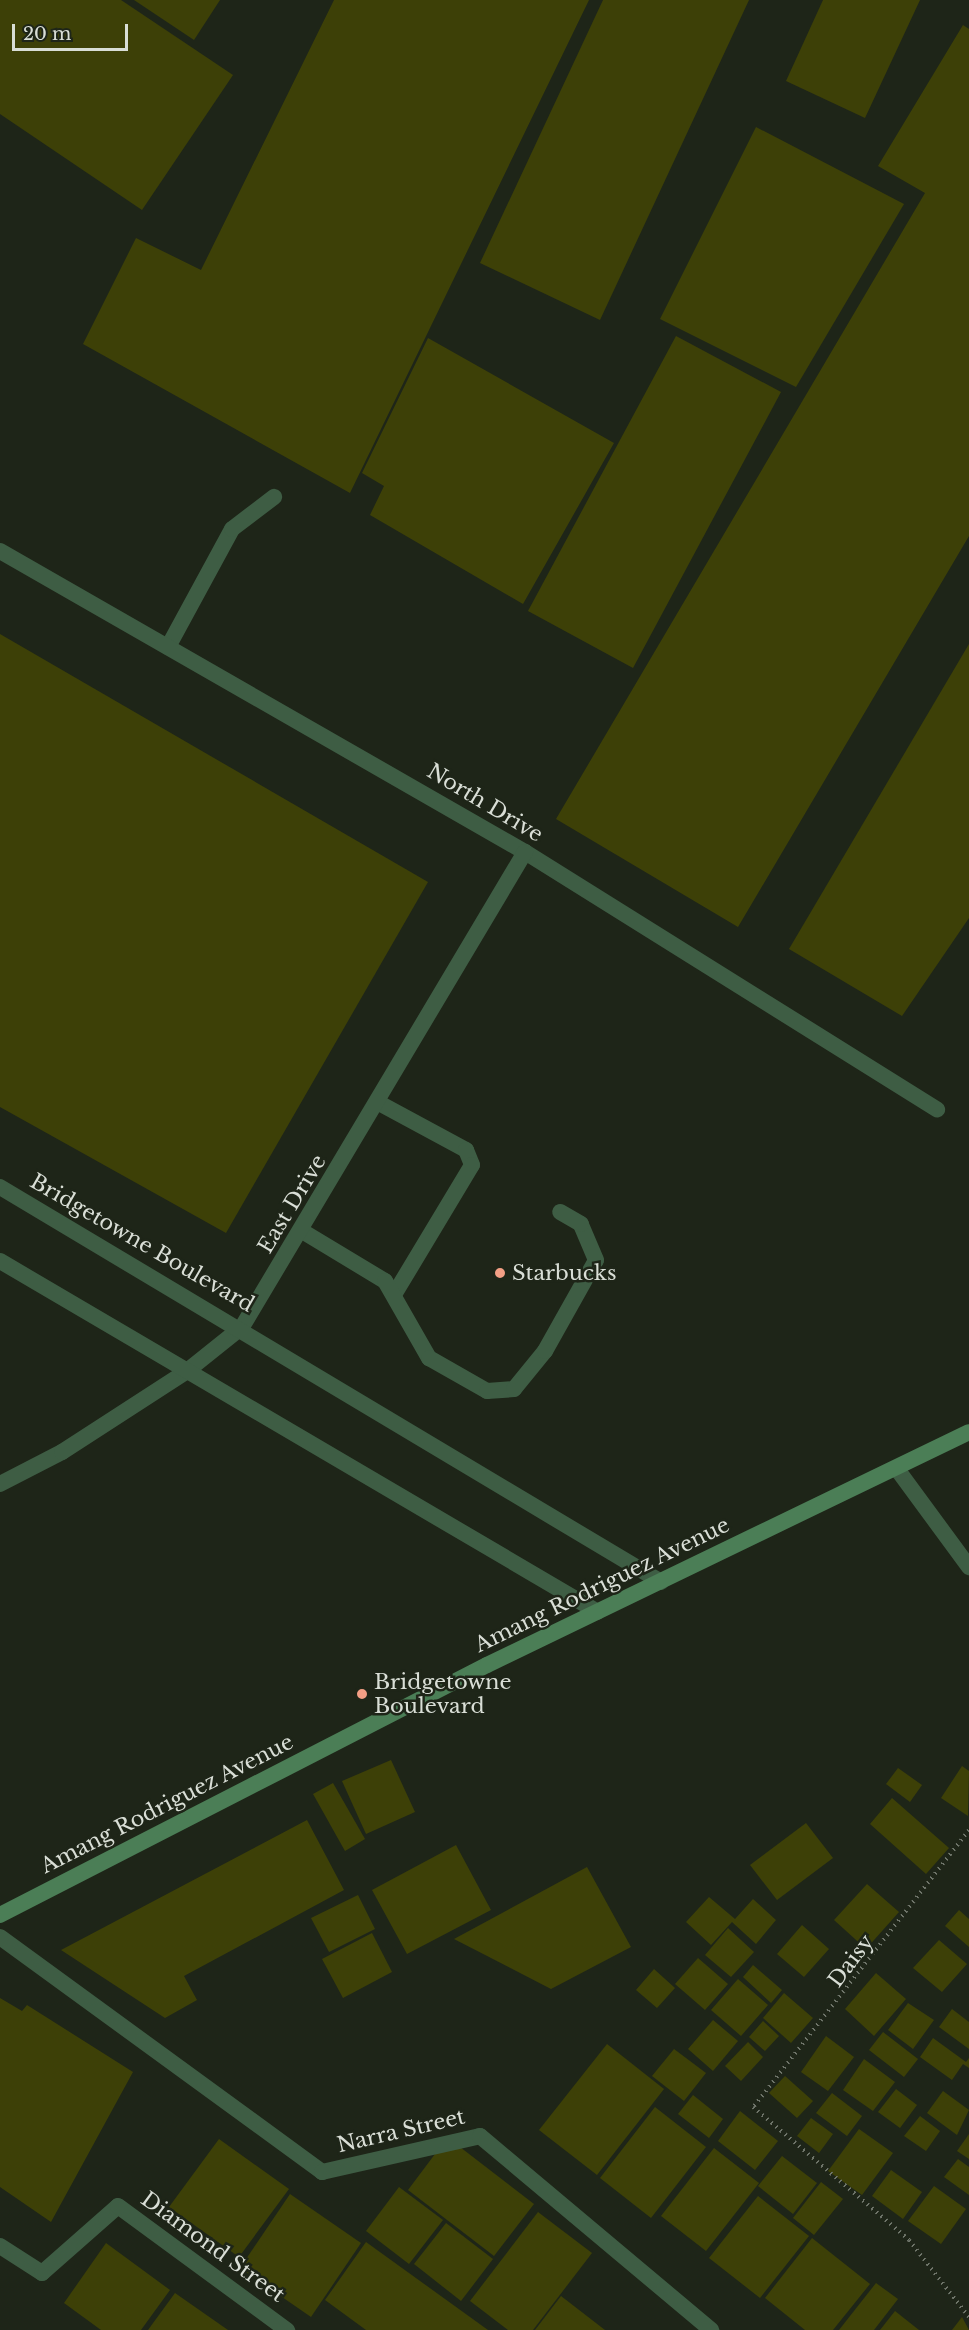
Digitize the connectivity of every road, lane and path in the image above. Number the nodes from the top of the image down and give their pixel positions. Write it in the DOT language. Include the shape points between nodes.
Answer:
graph roads {
  1 [pos="274,497"];
  2 [pos="0,551"];
  3 [pos="168,647"];
  4 [pos="525,852"];
  5 [pos="379,1103"];
  6 [pos="937,1109"];
  7 [pos="0,1186"];
  8 [pos="560,1212"];
  9 [pos="302,1231"];
  10 [pos="0,1261"];
  11 [pos="395,1293"];
  12 [pos="242,1327"];
  13 [pos="188,1371"];
  14 [pos="969,1432"];
  15 [pos="897,1469"];
  16 [pos="0,1484"];
  17 [pos="969,1567"];
  18 [pos="661,1582"];
  19 [pos="598,1612"];
  20 [pos="969,1830"];
  21 [pos="0,1915"];
  22 [pos="0,1936"];
  23 [pos="0,2247"];
  24 [pos="969,2316"];
  25 [pos="287,2330"];
  26 [pos="711,2330"];
  1 -- 3 [label="street" via="232,528"];
  2 -- 3 [label="street, North Drive"];
  3 -- 4 [label="street, North Drive"];
  4 -- 5 [label="street, East Drive"];
  4 -- 6 [label="street, North Drive"];
  5 -- 9 [label="street, East Drive"];
  5 -- 11 [label="street" via="466,1150 472,1165"];
  7 -- 12 [label="street, Bridgetowne Boulevard"];
  8 -- 11 [label="street" via="581,1224 596,1260 545,1351 514,1389 487,1392 429,1358"];
  9 -- 11 [label="street" via="385,1281"];
  9 -- 12 [label="street, East Drive"];
  10 -- 13 [label="street"];
  12 -- 13 [label="street, East Drive"];
  12 -- 18 [label="street, Bridgetowne Boulevard"];
  13 -- 16 [label="street, East Drive" via="62,1452"];
  13 -- 19 [label="street"];
  14 -- 15 [label="main road, Amang Rodriguez Avenue"];
  15 -- 17 [label="street"];
  15 -- 18 [label="main road, Amang Rodriguez Avenue"];
  18 -- 19 [label="main road, Amang Rodriguez Avenue"];
  19 -- 21 [label="main road, Amang Rodriguez Avenue"];
  20 -- 24 [label="path, Daisy" via="753,2107 909,2240"];
  22 -- 26 [label="street, Narra Street" via="322,2172 480,2136"];
  23 -- 25 [label="street, Diamond Street" via="42,2273 118,2206"];
}
